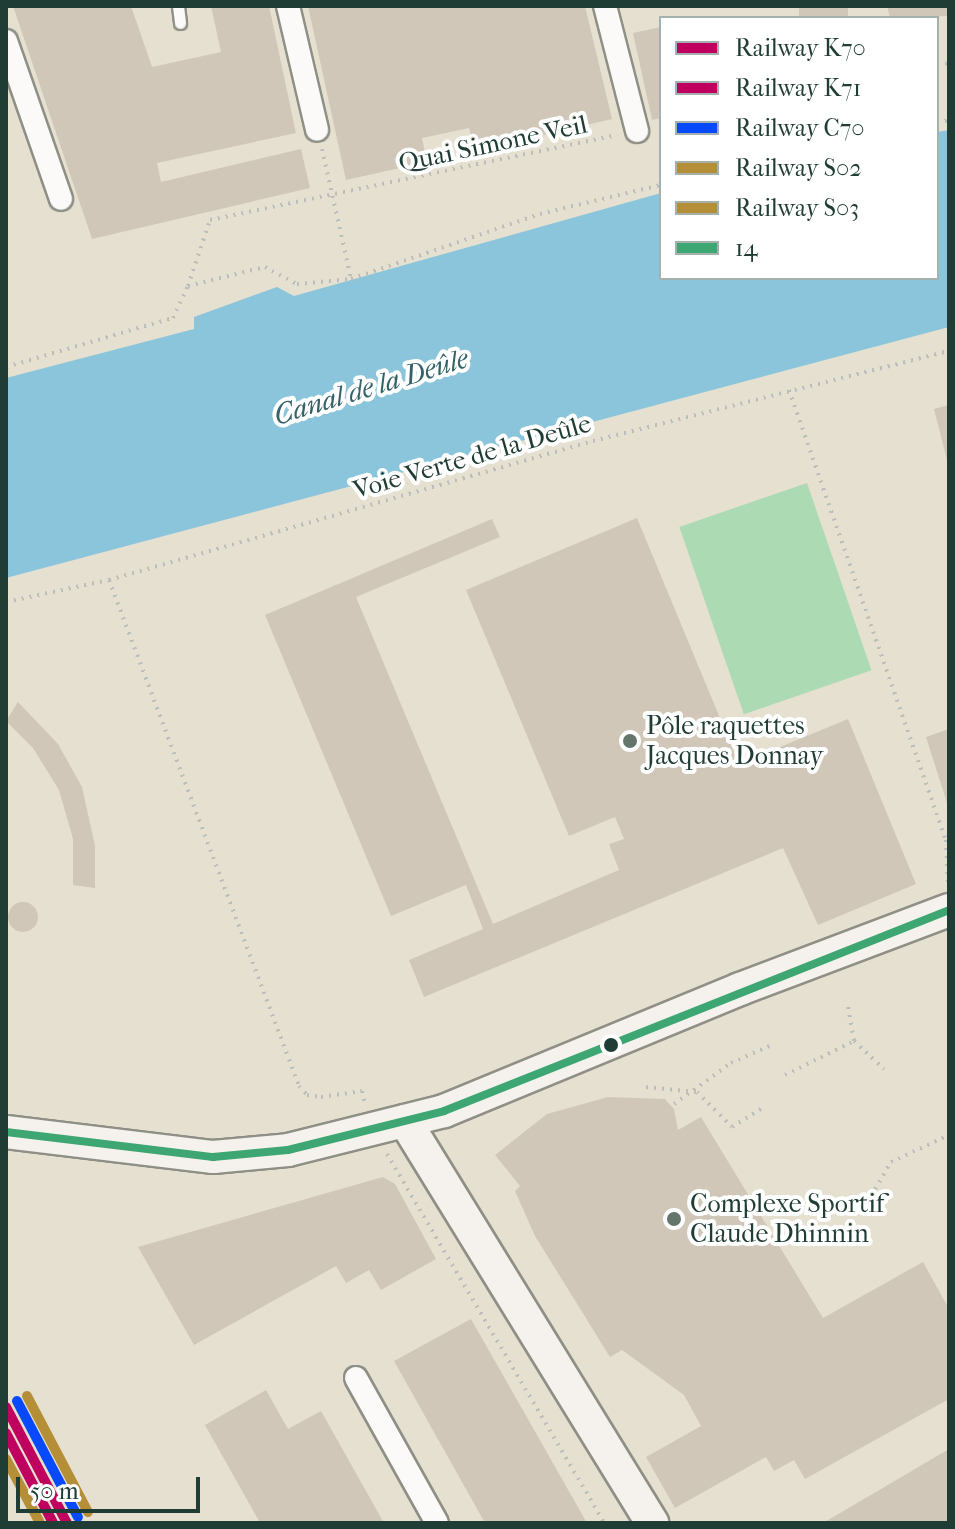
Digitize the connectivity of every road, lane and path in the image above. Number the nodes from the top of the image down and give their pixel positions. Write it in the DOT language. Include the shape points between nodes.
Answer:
graph roads {
  1 [pos="178,6"];
  2 [pos="288,6"];
  3 [pos="605,6"];
  4 [pos="180,23"];
  5 [pos="6,41"];
  6 [pos="317,130"];
  7 [pos="637,131"];
  8 [pos="659,185"];
  9 [pos="333,197"];
  10 [pos="61,199"];
  11 [pos="351,279"];
  12 [pos="188,286"];
  13 [pos="949,351"];
  14 [pos="6,367"];
  15 [pos="789,390"];
  16 [pos="109,580"];
  17 [pos="6,602"];
  18 [pos="949,893"];
  19 [pos="949,910"];
  20 [pos="848,1007"];
  21 [pos="854,1041"];
  22 [pos="769,1046"];
  23 [pos="884,1069"];
  24 [pos="785,1075"];
  25 [pos="646,1087"];
  26 [pos="697,1092"];
  27 [pos="674,1104"];
  28 [pos="763,1108"];
  29 [pos="415,1119"];
  30 [pos="371,1128"];
  31 [pos="6,1132"];
  32 [pos="949,1135"];
  33 [pos="871,1196"];
  34 [pos="356,1378"];
  35 [pos="630,1492"];
  36 [pos="437,1523"];
  37 [pos="604,1523"];
  38 [pos="640,1523"];
  39 [pos="652,1523"];
  1 -- 4 [label="lane"];
  2 -- 6 [label="street"];
  3 -- 7 [label="street"];
  5 -- 10 [label="street"];
  6 -- 9 [label="path"];
  7 -- 9 [label="path, Quai Simone Veil"];
  8 -- 11 [label="path" via="540,214"];
  9 -- 11 [label="path"];
  9 -- 12 [label="path, Quai Simone Veil" via="210,220"];
  11 -- 12 [label="path" via="297,284 265,267"];
  12 -- 14 [label="path" via="173,318"];
  13 -- 15 [label="path, Voie Verte de la Deûle"];
  15 -- 16 [label="path, Voie Verte de la Deûle"];
  15 -- 18 [label="path" via="946,840"];
  16 -- 17 [label="path, Voie Verte de la Deûle"];
  16 -- 30 [label="path" via="299,1086 307,1095 321,1097 362,1091"];
  19 -- 29 [label="street"];
  20 -- 21 [label="path"];
  21 -- 23 [label="path"];
  21 -- 24 [label="path"];
  22 -- 26 [label="path" via="731,1063"];
  25 -- 26 [label="path"];
  26 -- 27 [label="path"];
  26 -- 28 [label="path" via="732,1127"];
  29 -- 30 [label="street"];
  29 -- 35 [label="street" via="507,1262 535,1326"];
  30 -- 31 [label="street" via="273,1154 236,1157"];
  30 -- 37 [label="path" via="378,1148 390,1156"];
  32 -- 33 [label="path" via="891,1162"];
  34 -- 36 [label="street"];
  35 -- 38 [label="street"];
  35 -- 39 [label="street"];
}
